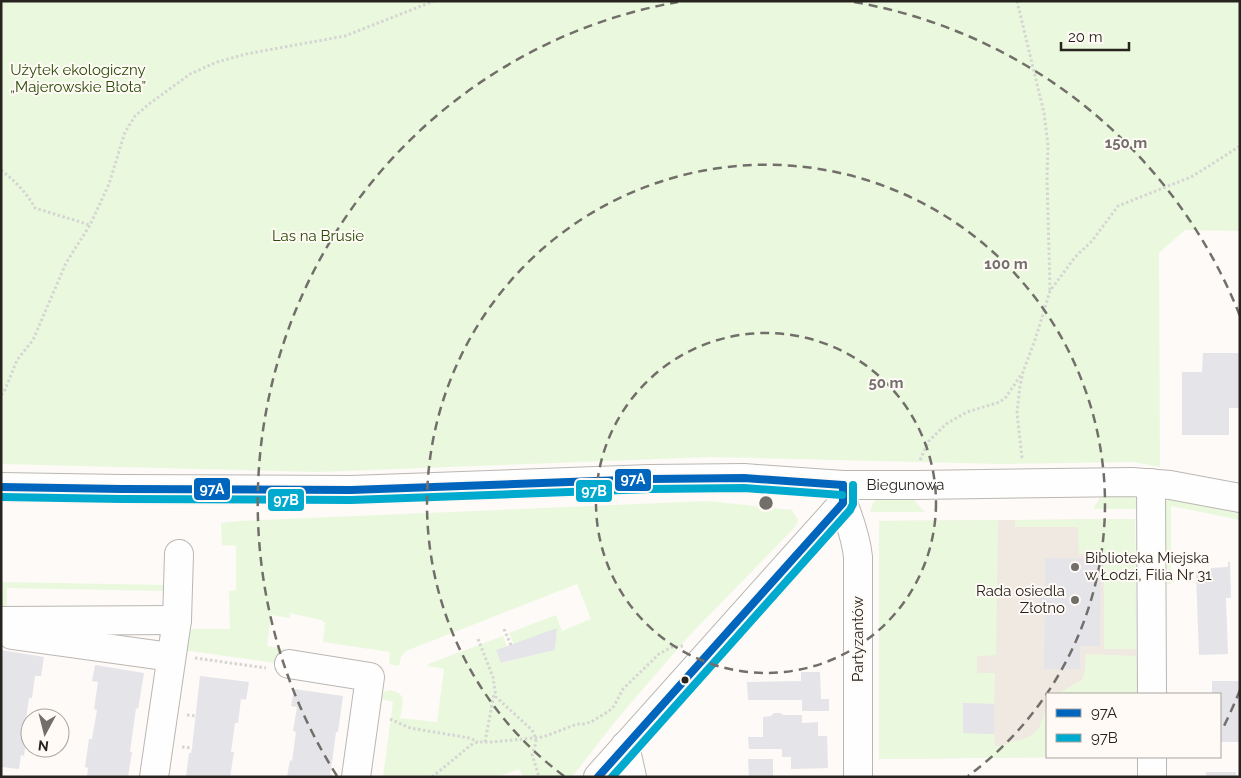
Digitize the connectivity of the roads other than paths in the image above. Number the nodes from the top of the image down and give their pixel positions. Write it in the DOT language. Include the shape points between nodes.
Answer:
graph roads {
  1 [pos="1152,483"];
  2 [pos="1,486"];
  3 [pos="843,494"];
  4 [pos="1240,498"];
  5 [pos="179,554"];
  6 [pos="177,620"];
  7 [pos="1,621"];
  8 [pos="1,634"];
  9 [pos="182,657"];
  10 [pos="289,664"];
  11 [pos="1152,693"];
  12 [pos="625,746"];
  13 [pos="1152,758"];
  14 [pos="154,777"];
  15 [pos="356,777"];
  16 [pos="598,777"];
  17 [pos="632,777"];
  18 [pos="858,777"];
  19 [pos="1152,777"];
  1 -- 3 [label="street, Biegunowa" via="1025,484"];
  1 -- 4 [label="street, Biegunowa"];
  1 -- 11 [label="street"];
  2 -- 3 [label="street, Biegunowa" via="351,490 734,478"];
  3 -- 12 [label="street"];
  3 -- 18 [label="street, Partyzantów" via="858,557"];
  5 -- 6 [label="street"];
  6 -- 7 [label="street"];
  6 -- 9 [label="street"];
  8 -- 9 [label="street"];
  9 -- 14 [label="street"];
  10 -- 15 [label="street" via="370,677"];
  12 -- 16 [label="street"];
  12 -- 17 [label="street"];
  13 -- 19 [label="street"];
}
